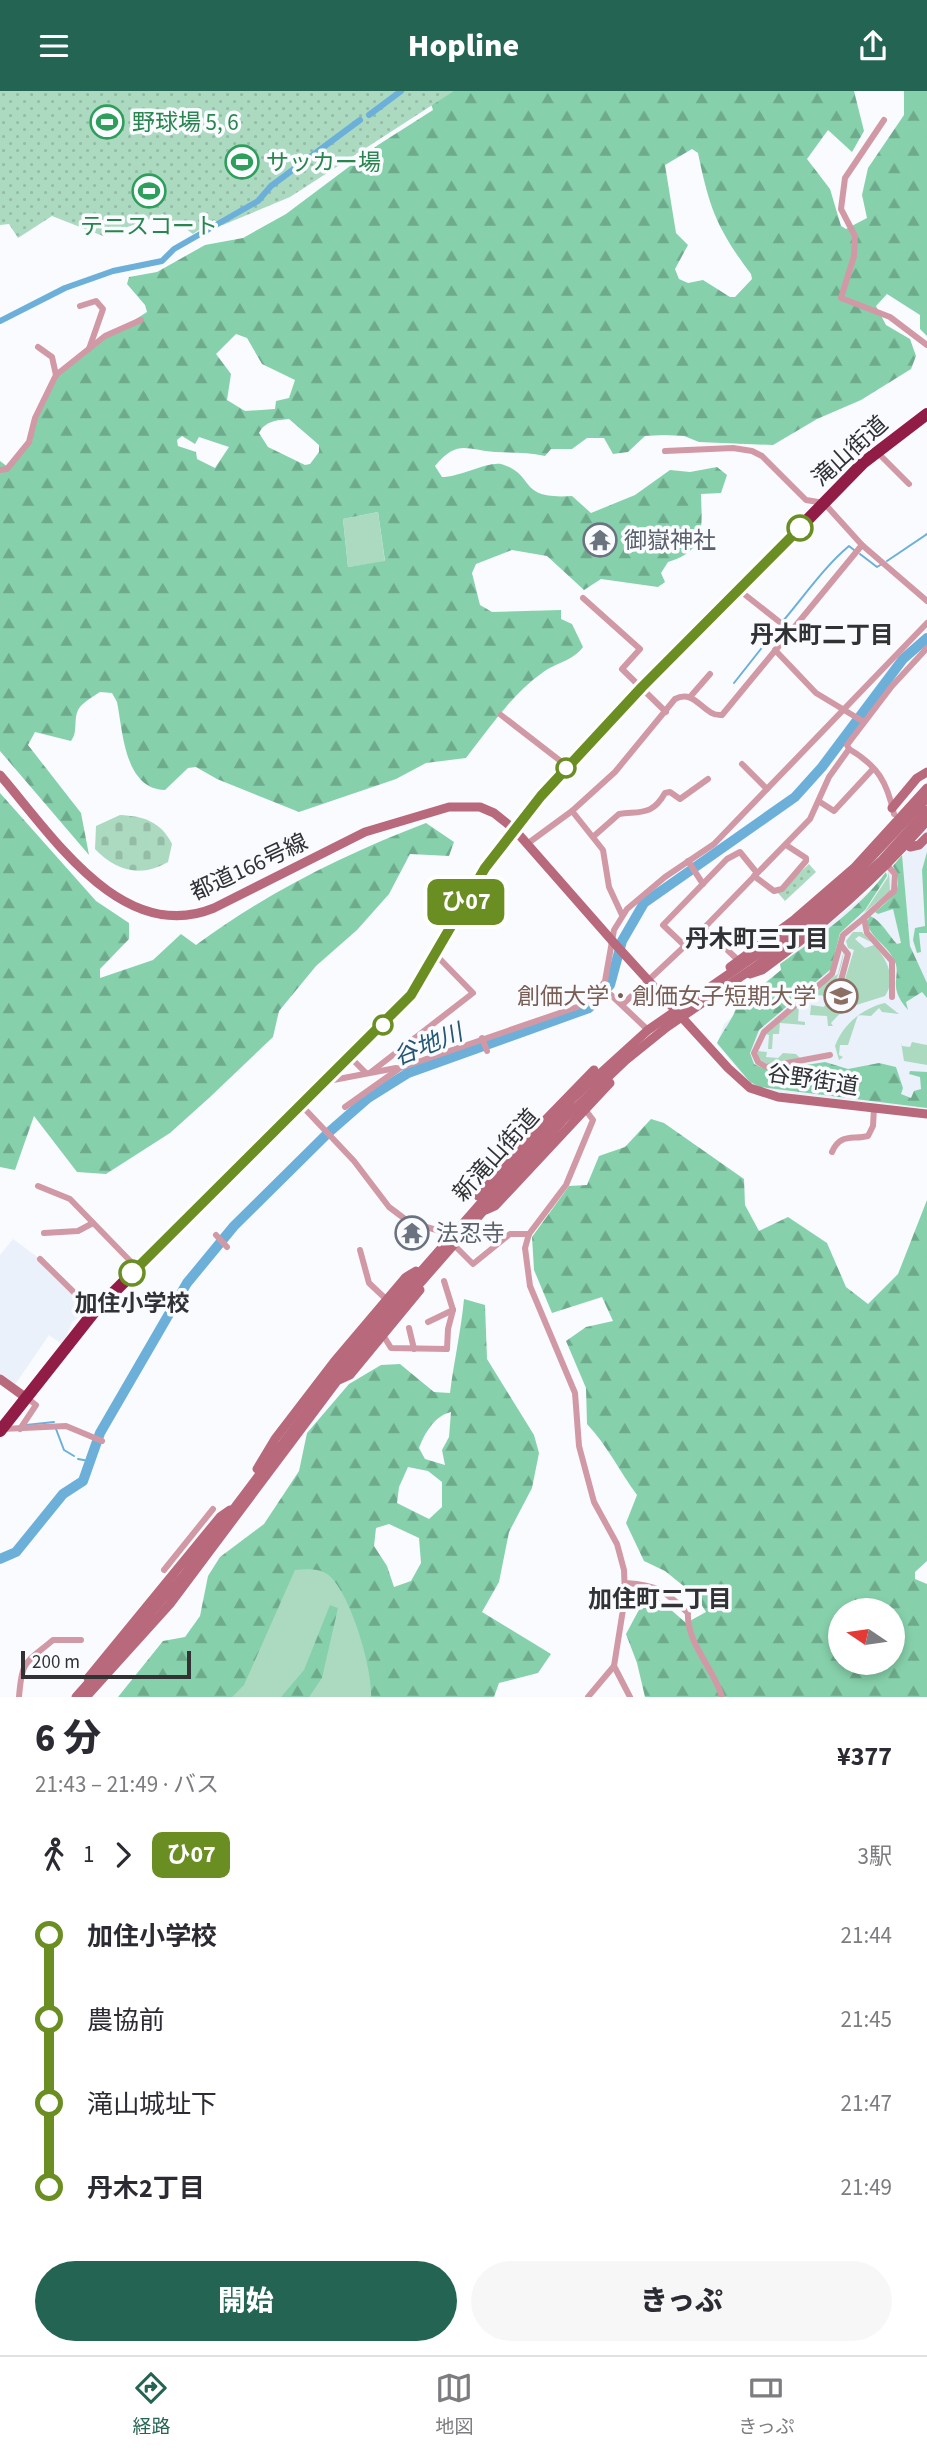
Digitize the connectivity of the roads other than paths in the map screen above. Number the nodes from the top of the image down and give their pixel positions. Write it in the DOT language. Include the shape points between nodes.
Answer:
graph roads {
  1 [pos="884,120"];
  2 [pos="80,306"];
  3 [pos="141,320"];
  4 [pos="927,345"];
  5 [pos="38,347"];
  6 [pos="89,349"];
  7 [pos="57,375"];
  8 [pos="927,414"];
  9 [pos="665,451"];
  10 [pos="877,452"];
  11 [pos="0,470"];
  12 [pos="909,484"];
  13 [pos="824,503"];
  14 [pos="862,545"];
  15 [pos="739,590"];
  16 [pos="583,598"];
  17 [pos="927,601"];
  18 [pos="927,623"];
  19 [pos="790,631"];
  20 [pos="927,648"];
  21 [pos="775,650"];
  22 [pos="710,674"];
  23 [pos="642,687"];
  24 [pos="691,697"];
  25 [pos="849,710"];
  26 [pos="666,712"];
  27 [pos="501,715"];
  28 [pos="863,721"];
  29 [pos="849,749"];
  30 [pos="742,764"];
  31 [pos="568,766"];
  32 [pos="872,769"];
  33 [pos="927,772"];
  34 [pos="0,775"];
  35 [pos="708,779"];
  36 [pos="927,788"];
  37 [pos="767,789"];
  38 [pos="927,798"];
  39 [pos="820,802"];
  40 [pos="927,810"];
  41 [pos="572,811"];
  42 [pos="893,811"];
  43 [pos="927,821"];
  44 [pos="514,829"];
  45 [pos="594,836"];
  46 [pos="927,837"];
  47 [pos="527,844"];
  48 [pos="786,845"];
  49 [pos="910,847"];
  50 [pos="689,862"];
  51 [pos="887,865"];
  52 [pos="756,875"];
  53 [pos="703,884"];
  54 [pos="622,915"];
  55 [pos="864,918"];
  56 [pos="704,928"];
  57 [pos="613,942"];
  58 [pos="841,945"];
  59 [pos="685,946"];
  60 [pos="436,955"];
  61 [pos="738,960"];
  62 [pos="741,976"];
  63 [pos="648,981"];
  64 [pos="839,988"];
  65 [pos="705,989"];
  66 [pos="611,995"];
  67 [pos="892,997"];
  68 [pos="622,1005"];
  69 [pos="679,1013"];
  70 [pos="650,1034"];
  71 [pos="830,1055"];
  72 [pos="351,1058"];
  73 [pos="614,1058"];
  74 [pos="400,1068"];
  75 [pos="369,1072"];
  76 [pos="326,1082"];
  77 [pos="302,1106"];
  78 [pos="345,1107"];
  79 [pos="584,1108"];
  80 [pos="874,1108"];
  81 [pos="927,1114"];
  82 [pos="509,1125"];
  83 [pos="525,1141"];
  84 [pos="832,1152"];
  85 [pos="38,1186"];
  86 [pos="483,1211"];
  87 [pos="464,1219"];
  88 [pos="93,1223"];
  89 [pos="44,1233"];
  90 [pos="529,1234"];
  91 [pos="216,1236"];
  92 [pos="452,1240"];
  93 [pos="226,1246"];
  94 [pos="360,1250"];
  95 [pos="40,1259"];
  96 [pos="137,1268"];
  97 [pos="422,1268"];
  98 [pos="434,1268"];
  99 [pos="444,1281"];
  100 [pos="387,1300"];
  101 [pos="453,1310"];
  102 [pos="94,1312"];
  103 [pos="428,1322"];
  104 [pos="409,1328"];
  105 [pos="383,1335"];
  106 [pos="414,1349"];
  107 [pos="0,1379"];
  108 [pos="337,1381"];
  109 [pos="25,1397"];
  110 [pos="20,1429"];
  111 [pos="1,1430"];
  112 [pos="101,1441"];
  113 [pos="245,1493"];
  114 [pos="236,1506"];
  115 [pos="213,1509"];
  116 [pos="194,1534"];
  117 [pos="205,1537"];
  118 [pos="164,1570"];
  119 [pos="626,1583"];
  120 [pos="81,1640"];
  121 [pos="614,1667"];
  122 [pos="19,1697"];
  123 [pos="76,1697"];
  124 [pos="86,1697"];
  125 [pos="588,1697"];
  126 [pos="630,1697"];
  127 [pos="722,1697"];
  1 -- 4 [label="street" via="845,178 841,209 855,236 841,298 890,317"];
  2 -- 6 [label="street" via="96,301 103,309"];
  3 -- 6 [label="street" via="105,336"];
  5 -- 7 [label="street" via="51,356"];
  6 -- 7 [label="street"];
  7 -- 11 [label="street" via="35,418 29,442 7,469"];
  8 -- 10 [label="highway, 滝山街道"];
  9 -- 13 [label="street" via="752,451 806,500"];
  10 -- 12 [label="street"];
  10 -- 13 [label="highway, 滝山街道"];
  13 -- 14 [label="street"];
  13 -- 15 [label="highway, 滝山街道"];
  14 -- 17 [label="street"];
  14 -- 19 [label="street"];
  15 -- 19 [label="street"];
  15 -- 23 [label="highway, 滝山街道"];
  16 -- 23 [label="street" via="640,649 622,669"];
  18 -- 25 [label="street"];
  19 -- 21 [label="street"];
  20 -- 28 [label="street"];
  21 -- 24 [label="street" via="722,715 713,715"];
  21 -- 25 [label="street" via="816,693"];
  22 -- 24 [label="street"];
  23 -- 26 [label="street"];
  23 -- 31 [label="highway, 滝山街道"];
  24 -- 26 [label="street" via="675,699"];
  25 -- 28 [label="street"];
  25 -- 37 [label="street"];
  26 -- 41 [label="street" via="615,772"];
  27 -- 31 [label="street"];
  28 -- 29 [label="street" via="847,745"];
  29 -- 32 [label="street"];
  29 -- 39 [label="street" via="829,777"];
  30 -- 37 [label="street"];
  31 -- 44 [label="highway, 滝山街道"];
  32 -- 39 [label="street" via="834,811"];
  32 -- 42 [label="street" via="888,786"];
  33 -- 42 [label="main road"];
  34 -- 44 [label="main road, 都道166号線" via="96,882 140,910 165,917 203,913 365,832 449,807 488,810"];
  35 -- 45 [label="street" via="680,799 665,793 658,806 638,815 619,814"];
  36 -- 61 [label="main road" via="854,868"];
  37 -- 50 [label="street" via="714,844"];
  38 -- 65 [label="main road, 新滝山街道" via="840,891"];
  39 -- 48 [label="street"];
  40 -- 62 [label="main road, 新滝山街道" via="823,915"];
  41 -- 45 [label="street"];
  41 -- 47 [label="street"];
  43 -- 51 [label="main road"];
  44 -- 47 [label="main road"];
  44 -- 60 [label="highway, 滝山街道" via="485,868"];
  45 -- 54 [label="street" via="607,859 609,887"];
  46 -- 49 [label="main road"];
  47 -- 57 [label="main road"];
  48 -- 52 [label="street"];
  48 -- 52 [label="street" via="806,862 782,889 774,891"];
  50 -- 53 [label="street"];
  50 -- 54 [label="street" via="644,893"];
  51 -- 55 [label="street" via="896,878 894,891"];
  51 -- 62 [label="main road" via="788,951 762,970"];
  52 -- 53 [label="street" via="740,852"];
  52 -- 56 [label="street"];
  53 -- 59 [label="street" via="663,925"];
  54 -- 57 [label="street"];
  55 -- 58 [label="street" via="844,935"];
  55 -- 67 [label="street" via="867,933 892,961"];
  56 -- 59 [label="street"];
  56 -- 61 [label="street"];
  57 -- 63 [label="main road, 谷野街道"];
  57 -- 74 [label="street" via="608,973 594,997 484,1045"];
  58 -- 64 [label="street" via="848,954"];
  58 -- 71 [label="street" via="832,974 764,1032 754,1053 766,1067"];
  59 -- 63 [label="street"];
  60 -- 72 [label="highway, 滝山街道" via="411,995"];
  60 -- 75 [label="street" via="473,993"];
  61 -- 65 [label="main road"];
  62 -- 69 [label="main road, 新滝山街道"];
  63 -- 68 [label="street"];
  63 -- 69 [label="main road, 谷野街道"];
  65 -- 69 [label="main road, 新滝山街道"];
  66 -- 68 [label="street"];
  68 -- 70 [label="street"];
  69 -- 70 [label="main road, 新滝山街道"];
  69 -- 80 [label="main road, 谷野街道" via="735,1076 757,1092"];
  70 -- 73 [label="main road, 新滝山街道"];
  70 -- 79 [label="main road"];
  70 -- 86 [label="main road, 新滝山街道" via="572,1110"];
  72 -- 75 [label="street"];
  72 -- 76 [label="highway, 滝山街道"];
  73 -- 83 [label="main road" via="596,1067"];
  73 -- 87 [label="main road, 新滝山街道"];
  74 -- 75 [label="street"];
  74 -- 78 [label="street"];
  75 -- 76 [label="street"];
  76 -- 77 [label="highway, 滝山街道"];
  77 -- 92 [label="street" via="389,1207 409,1222 440,1231"];
  77 -- 96 [label="highway, 滝山街道"];
  79 -- 86 [label="main road" via="495,1206"];
  79 -- 90 [label="street" via="593,1121 577,1163 559,1196"];
  80 -- 81 [label="main road, 谷野街道"];
  80 -- 84 [label="street" via="868,1136 847,1136"];
  82 -- 83 [label="street"];
  83 -- 87 [label="main road"];
  85 -- 88 [label="street" via="70,1199"];
  86 -- 92 [label="main road, 新滝山街道"];
  87 -- 92 [label="main road, 新滝山街道"];
  88 -- 89 [label="street" via="78,1231"];
  88 -- 96 [label="street"];
  90 -- 92 [label="street" via="510,1234 474,1263"];
  90 -- 119 [label="street" via="525,1248 530,1286 575,1393 583,1467 594,1502 617,1543"];
  91 -- 93 [label="street"];
  92 -- 97 [label="main road, 新滝山街道"];
  92 -- 98 [label="main road, 新滝山街道"];
  94 -- 100 [label="street" via="369,1283"];
  95 -- 102 [label="street"];
  96 -- 102 [label="highway, 滝山街道"];
  97 -- 100 [label="main road" via="408,1275"];
  97 -- 113 [label="main road, 新滝山街道" via="325,1383"];
  98 -- 105 [label="main road"];
  98 -- 108 [label="main road, 新滝山街道"];
  99 -- 101 [label="street"];
  100 -- 113 [label="main road" via="275,1439"];
  101 -- 103 [label="street"];
  101 -- 106 [label="street" via="447,1349"];
  102 -- 109 [label="highway, 滝山街道"];
  104 -- 106 [label="street"];
  105 -- 106 [label="street" via="391,1348"];
  105 -- 108 [label="main road" via="350,1375"];
  107 -- 109 [label="main road"];
  108 -- 124 [label="main road, 新滝山街道" via="170,1604"];
  109 -- 110 [label="street" via="36,1405"];
  109 -- 111 [label="highway, 滝山街道"];
  110 -- 111 [label="street"];
  110 -- 112 [label="street" via="66,1426"];
  113 -- 114 [label="main road, 新滝山街道"];
  114 -- 117 [label="main road" via="220,1517"];
  114 -- 123 [label="main road, 新滝山街道" via="159,1606"];
  115 -- 116 [label="street"];
  116 -- 117 [label="street"];
  116 -- 118 [label="street"];
  117 -- 123 [label="main road"];
  119 -- 121 [label="street"];
  119 -- 127 [label="street" via="652,1584 688,1613 687,1627 718,1680"];
  120 -- 122 [label="street" via="53,1640 24,1665"];
  121 -- 125 [label="street"];
  121 -- 126 [label="street"];
}
